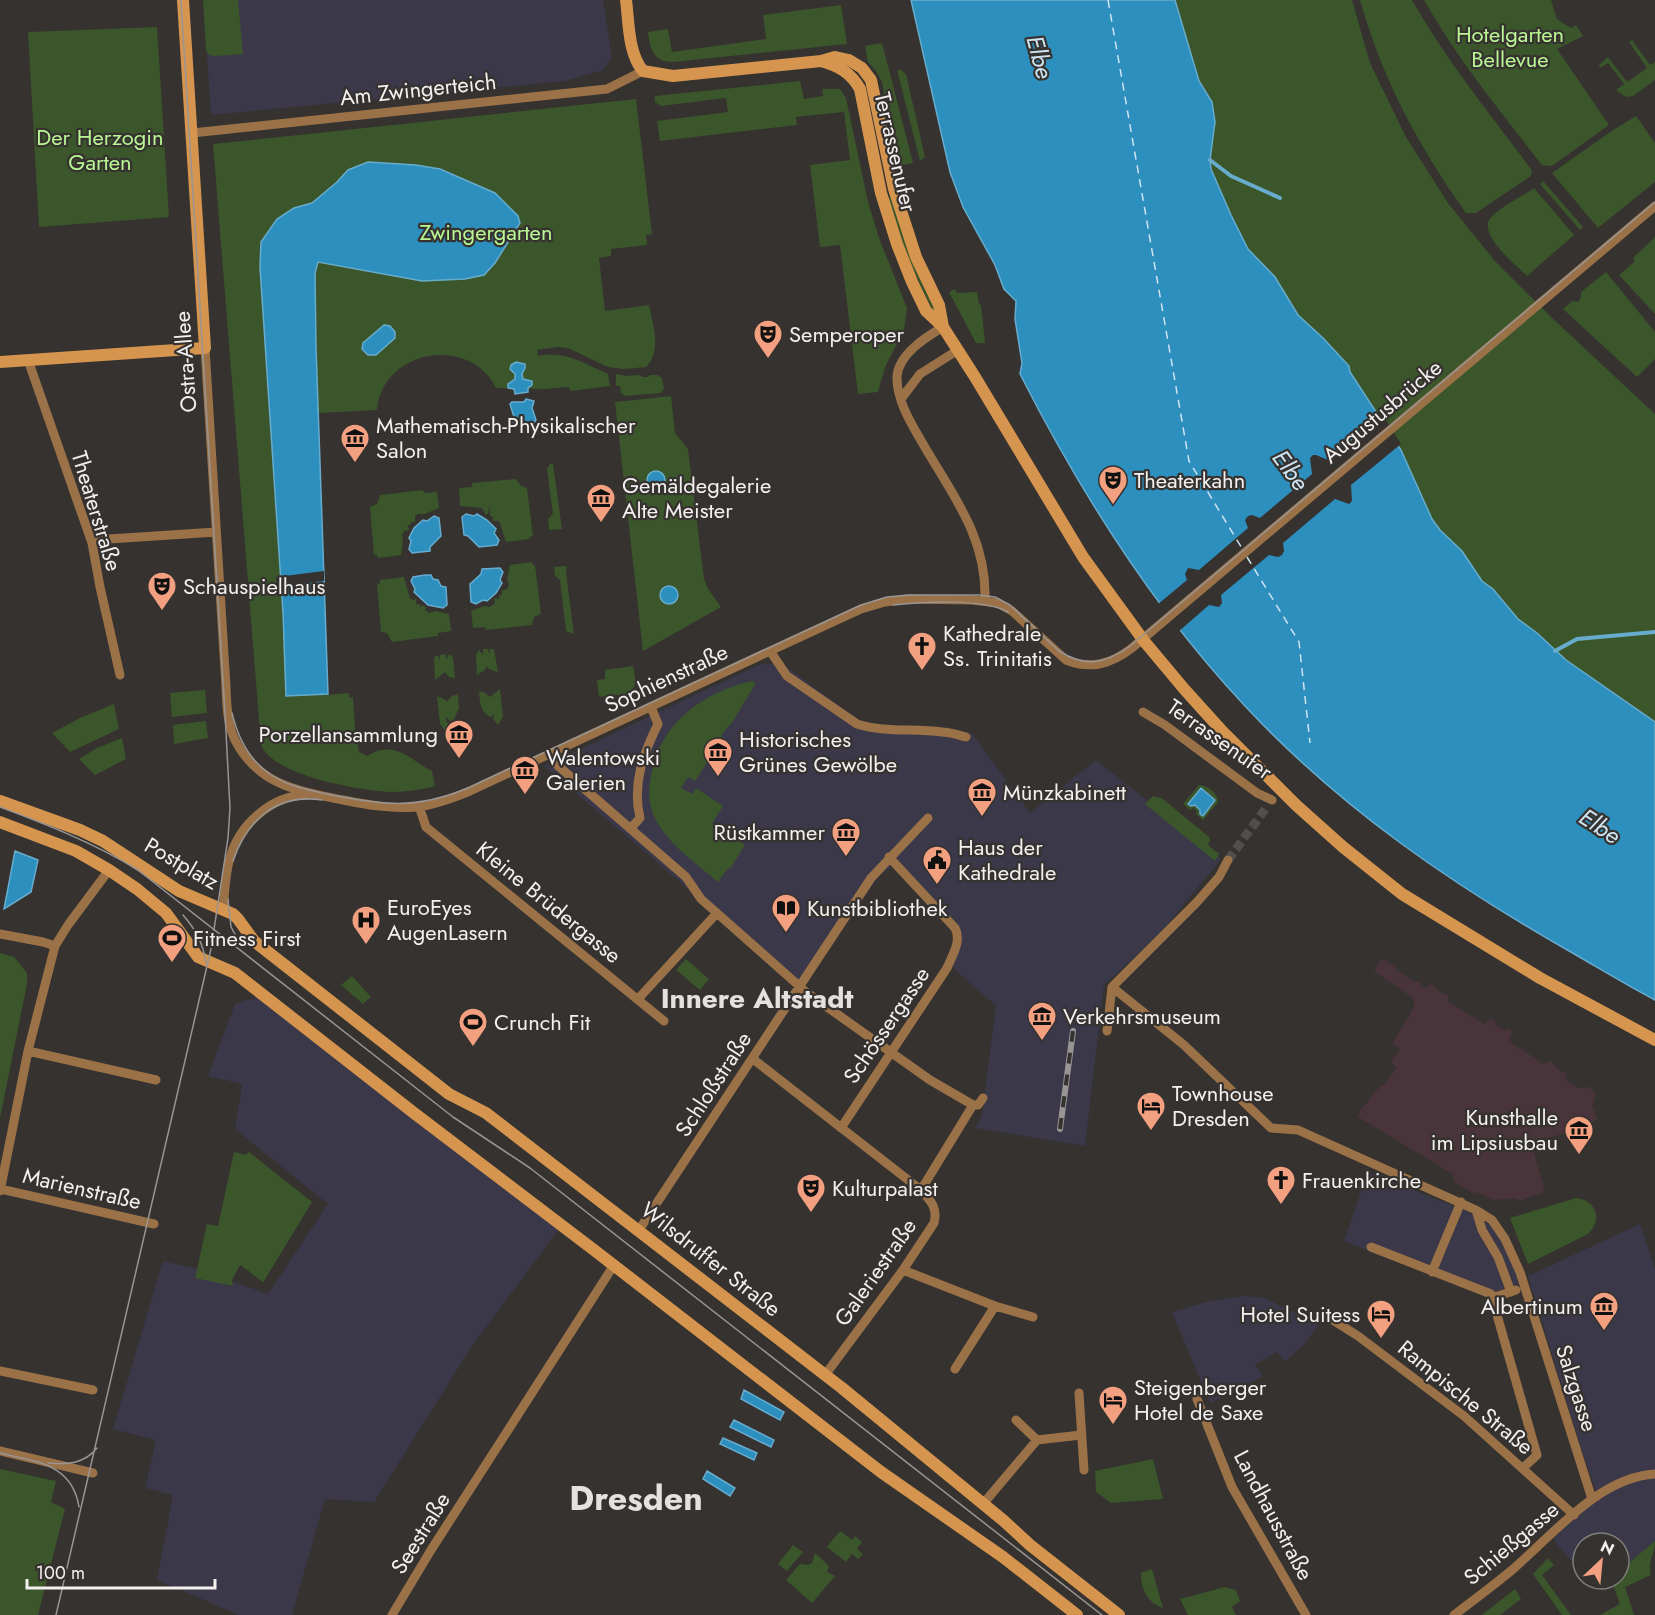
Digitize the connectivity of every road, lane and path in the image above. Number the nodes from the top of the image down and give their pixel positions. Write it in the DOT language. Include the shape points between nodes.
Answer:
graph roads {
  1 [pos="183,0"];
  2 [pos="626,0"];
  3 [pos="644,71"];
  4 [pos="192,134"];
  5 [pos="1655,206"];
  6 [pos="943,327"];
  7 [pos="205,348"];
  8 [pos="958,350"];
  9 [pos="28,360"];
  10 [pos="0,362"];
  11 [pos="901,399"];
  12 [pos="216,532"];
  13 [pos="92,543"];
  14 [pos="985,600"];
  15 [pos="1132,648"];
  16 [pos="770,651"];
  17 [pos="120,675"];
  18 [pos="651,707"];
  19 [pos="1143,712"];
  20 [pos="230,722"];
  21 [pos="966,737"];
  22 [pos="550,753"];
  23 [pos="1280,789"];
  24 [pos="322,796"];
  25 [pos="0,801"];
  26 [pos="418,806"];
  27 [pos="928,818"];
  28 [pos="0,822"];
  29 [pos="631,828"];
  30 [pos="890,857"];
  31 [pos="1228,860"];
  32 [pos="109,870"];
  33 [pos="223,909"];
  34 [pos="717,913"];
  35 [pos="0,934"];
  36 [pos="55,946"];
  37 [pos="266,951"];
  38 [pos="799,986"];
  39 [pos="1112,987"];
  40 [pos="638,999"];
  41 [pos="664,1021"];
  42 [pos="1107,1032"];
  43 [pos="1655,1040"];
  44 [pos="28,1051"];
  45 [pos="891,1052"];
  46 [pos="753,1059"];
  47 [pos="156,1080"];
  48 [pos="983,1098"];
  49 [pos="973,1105"];
  50 [pos="841,1128"];
  51 [pos="0,1190"];
  52 [pos="921,1190"];
  53 [pos="1461,1202"];
  54 [pos="1476,1210"];
  55 [pos="154,1224"];
  56 [pos="639,1230"];
  57 [pos="1371,1247"];
  58 [pos="614,1265"];
  59 [pos="903,1270"];
  60 [pos="1432,1272"];
  61 [pos="1524,1287"];
  62 [pos="1511,1292"];
  63 [pos="1492,1298"];
  64 [pos="995,1306"];
  65 [pos="1033,1317"];
  66 [pos="1328,1317"];
  67 [pos="955,1369"];
  68 [pos="0,1371"];
  69 [pos="825,1375"];
  70 [pos="93,1390"];
  71 [pos="1079,1394"];
  72 [pos="1197,1399"];
  73 [pos="1016,1420"];
  74 [pos="1081,1435"];
  75 [pos="1037,1440"];
  76 [pos="0,1451"];
  77 [pos="1523,1468"];
  78 [pos="1083,1470"];
  79 [pos="93,1473"];
  80 [pos="1655,1474"];
  81 [pos="1592,1499"];
  82 [pos="983,1504"];
  83 [pos="1574,1515"];
  84 [pos="392,1615"];
  85 [pos="1077,1615"];
  86 [pos="1119,1615"];
  87 [pos="1306,1615"];
  88 [pos="1454,1615"];
  1 -- 4 [label="street, Ostra-Allee"];
  2 -- 3 [label="street" via="634,54"];
  3 -- 4 [label="street, Am Zwingerteich" via="607,88"];
  3 -- 6 [label="street, Terrassenufer" via="673,76 821,61 844,70 860,89 881,193 897,244 926,311"];
  4 -- 7 [label="street, Ostra-Allee"];
  5 -- 15 [label="street, Augustusbrücke"];
  6 -- 8 [label="street, Terrassenufer"];
  6 -- 11 [label="street" via="922,339 902,364 897,375"];
  7 -- 9 [label="street"];
  7 -- 12 [label="street, Ostra-Allee"];
  8 -- 11 [label="street" via="920,374"];
  8 -- 23 [label="street, Terrassenufer" via="1083,557 1144,641 1223,732"];
  9 -- 10 [label="street"];
  9 -- 13 [label="street, Theaterstraße"];
  11 -- 14 [label="street" via="968,521 982,561"];
  12 -- 13 [label="street"];
  12 -- 20 [label="street, Ostra-Allee"];
  13 -- 17 [label="street, Theaterstraße"];
  14 -- 15 [label="street, Sophienstraße" via="1012,611 1057,653 1076,664 1108,662"];
  14 -- 16 [label="street, Sophienstraße" via="885,602"];
  16 -- 18 [label="street, Sophienstraße"];
  16 -- 21 [label="street" via="787,676 856,724"];
  18 -- 22 [label="street, Sophienstraße"];
  18 -- 29 [label="street" via="658,724 640,769 636,793 640,818"];
  19 -- 23 [label="street, Terrassenufer" via="1269,804"];
  20 -- 24 [label="street, Sophienstraße" via="238,744 257,769 286,787"];
  22 -- 26 [label="street, Sophienstraße" via="457,796"];
  22 -- 29 [label="street" via="556,764"];
  23 -- 43 [label="street, Terrassenufer" via="1382,880 1416,904"];
  24 -- 26 [label="street, Sophienstraße" via="378,807"];
  24 -- 33 [label="street, Postplatz" via="288,797 253,819 230,857"];
  25 -- 33 [label="street, Postplatz" via="80,830 180,891"];
  26 -- 40 [label="street, Kleine Brüdergasse" via="426,827"];
  27 -- 30 [label="street, Schloßstraße"];
  28 -- 32 [label="street, Postplatz" via="76,851"];
  29 -- 34 [label="street" via="686,877"];
  30 -- 38 [label="street, Schloßstraße" via="871,878"];
  30 -- 45 [label="street, Schössergasse" via="958,935 947,968"];
  31 -- 39 [label="street" via="1197,902"];
  32 -- 36 [label="street"];
  32 -- 58 [label="street, Postplatz" via="166,913 198,957 244,980"];
  33 -- 37 [label="street, Postplatz" via="238,918"];
  34 -- 38 [label="street"];
  34 -- 40 [label="street"];
  35 -- 36 [label="street"];
  36 -- 44 [label="street"];
  37 -- 56 [label="street, Wilsdruffer Straße" via="449,1094 486,1113"];
  38 -- 45 [label="street"];
  38 -- 46 [label="street, Schloßstraße"];
  39 -- 42 [label="street"];
  39 -- 53 [label="street, Salzgasse" via="1184,1045 1271,1128 1298,1130"];
  40 -- 41 [label="street, Kleine Brüdergasse"];
  44 -- 47 [label="street"];
  44 -- 51 [label="street"];
  45 -- 49 [label="street"];
  45 -- 50 [label="street, Schössergasse"];
  46 -- 50 [label="street"];
  46 -- 56 [label="street, Schloßstraße"];
  48 -- 49 [label="street"];
  49 -- 52 [label="street"];
  50 -- 52 [label="street"];
  51 -- 55 [label="street, Marienstraße"];
  52 -- 59 [label="street, Galeriestraße" via="934,1204 934,1223"];
  53 -- 54 [label="street, Salzgasse"];
  53 -- 60 [label="street"];
  54 -- 61 [label="street, Salzgasse" via="1492,1220 1505,1239"];
  54 -- 62 [label="street"];
  56 -- 69 [label="street, Wilsdruffer Straße"];
  57 -- 60 [label="street"];
  58 -- 84 [label="street, Seestraße"];
  58 -- 85 [label="street" via="880,1472 1003,1557"];
  59 -- 64 [label="street"];
  59 -- 69 [label="street, Galeriestraße"];
  60 -- 63 [label="street" via="1491,1294"];
  61 -- 62 [label="street"];
  61 -- 81 [label="street, Salzgasse"];
  62 -- 63 [label="street"];
  63 -- 77 [label="street" via="1537,1455"];
  64 -- 65 [label="street"];
  64 -- 67 [label="street"];
  66 -- 77 [label="street, Rampische Straße" via="1446,1401"];
  68 -- 70 [label="street"];
  69 -- 82 [label="street, Wilsdruffer Straße"];
  71 -- 74 [label="street"];
  72 -- 87 [label="street, Landhausstraße" via="1232,1487"];
  73 -- 75 [label="street"];
  74 -- 75 [label="street"];
  74 -- 78 [label="street"];
  75 -- 82 [label="street"];
  76 -- 79 [label="street"];
  77 -- 83 [label="street, Rampische Straße"];
  80 -- 81 [label="street, Schießgasse" via="1630,1478"];
  81 -- 83 [label="street, Schießgasse"];
  82 -- 86 [label="street, Wilsdruffer Straße"];
  83 -- 88 [label="street, Schießgasse"];
}
